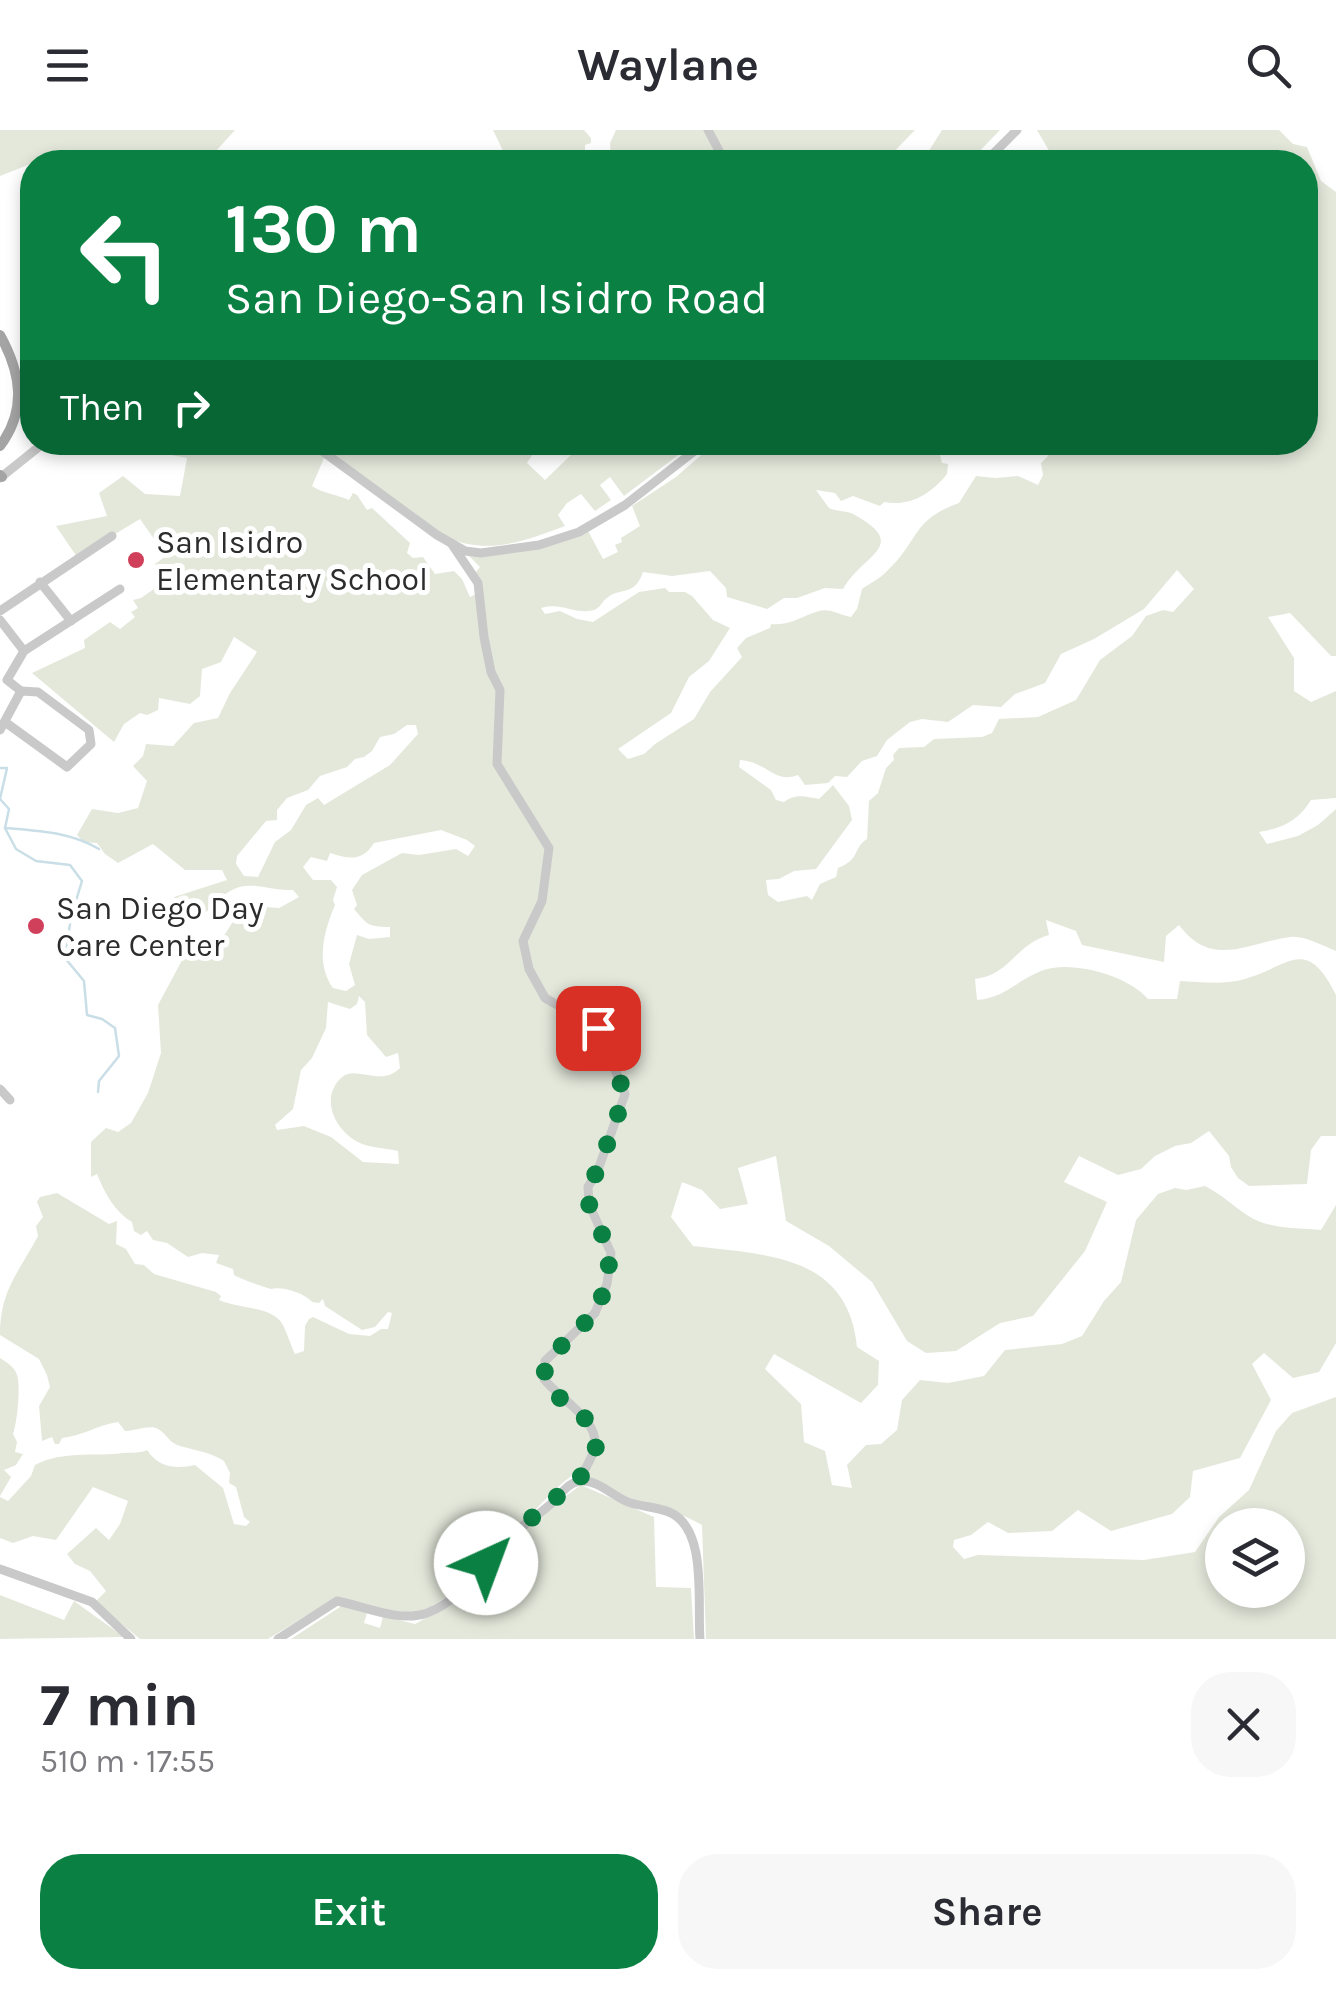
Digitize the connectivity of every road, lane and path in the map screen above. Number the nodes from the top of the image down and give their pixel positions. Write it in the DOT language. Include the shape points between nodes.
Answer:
graph roads {
  1 [pos="1017,130"];
  2 [pos="997,150"];
  3 [pos="0,335"];
  4 [pos="0,446"];
  5 [pos="29,455"];
  6 [pos="328,455"];
  7 [pos="689,455"];
  8 [pos="1,477"];
  9 [pos="112,536"];
  10 [pos="451,543"];
  11 [pos="40,582"];
  12 [pos="120,589"];
  13 [pos="0,611"];
  14 [pos="0,620"];
  15 [pos="70,621"];
  16 [pos="24,651"];
  17 [pos="20,691"];
  18 [pos="2,726"];
  19 [pos="0,1089"];
  20 [pos="10,1100"];
  21 [pos="579,1480"];
  22 [pos="0,1569"];
  23 [pos="132,1639"];
  24 [pos="278,1639"];
  25 [pos="700,1639"];
  1 -- 2 [label="street"];
  3 -- 4 [label="main road" via="20,388 15,424"];
  5 -- 8 [label="street"];
  6 -- 10 [label="street"];
  7 -- 10 [label="street" via="578,532 508,551 465,551"];
  9 -- 11 [label="street"];
  10 -- 21 [label="street" via="478,582 484,638 500,690 497,764 549,848 542,901 523,941 529,969 545,998 598,1028 625,1094 588,1186 610,1253 607,1284 595,1313 546,1361 544,1379 592,1426 596,1447"];
  11 -- 13 [label="street"];
  11 -- 15 [label="street"];
  12 -- 15 [label="street"];
  14 -- 16 [label="street"];
  15 -- 16 [label="street"];
  16 -- 17 [label="street" via="7,680"];
  17 -- 18 [label="street"];
  17 -- 18 [label="street" via="38,692 90,730 91,744 66,768"];
  19 -- 20 [label="street"];
  21 -- 24 [label="street" via="524,1524 458,1594 427,1613 408,1617 337,1601"];
  21 -- 25 [label="street" via="686,1522 697,1557"];
  22 -- 23 [label="street" via="92,1602"];
}
